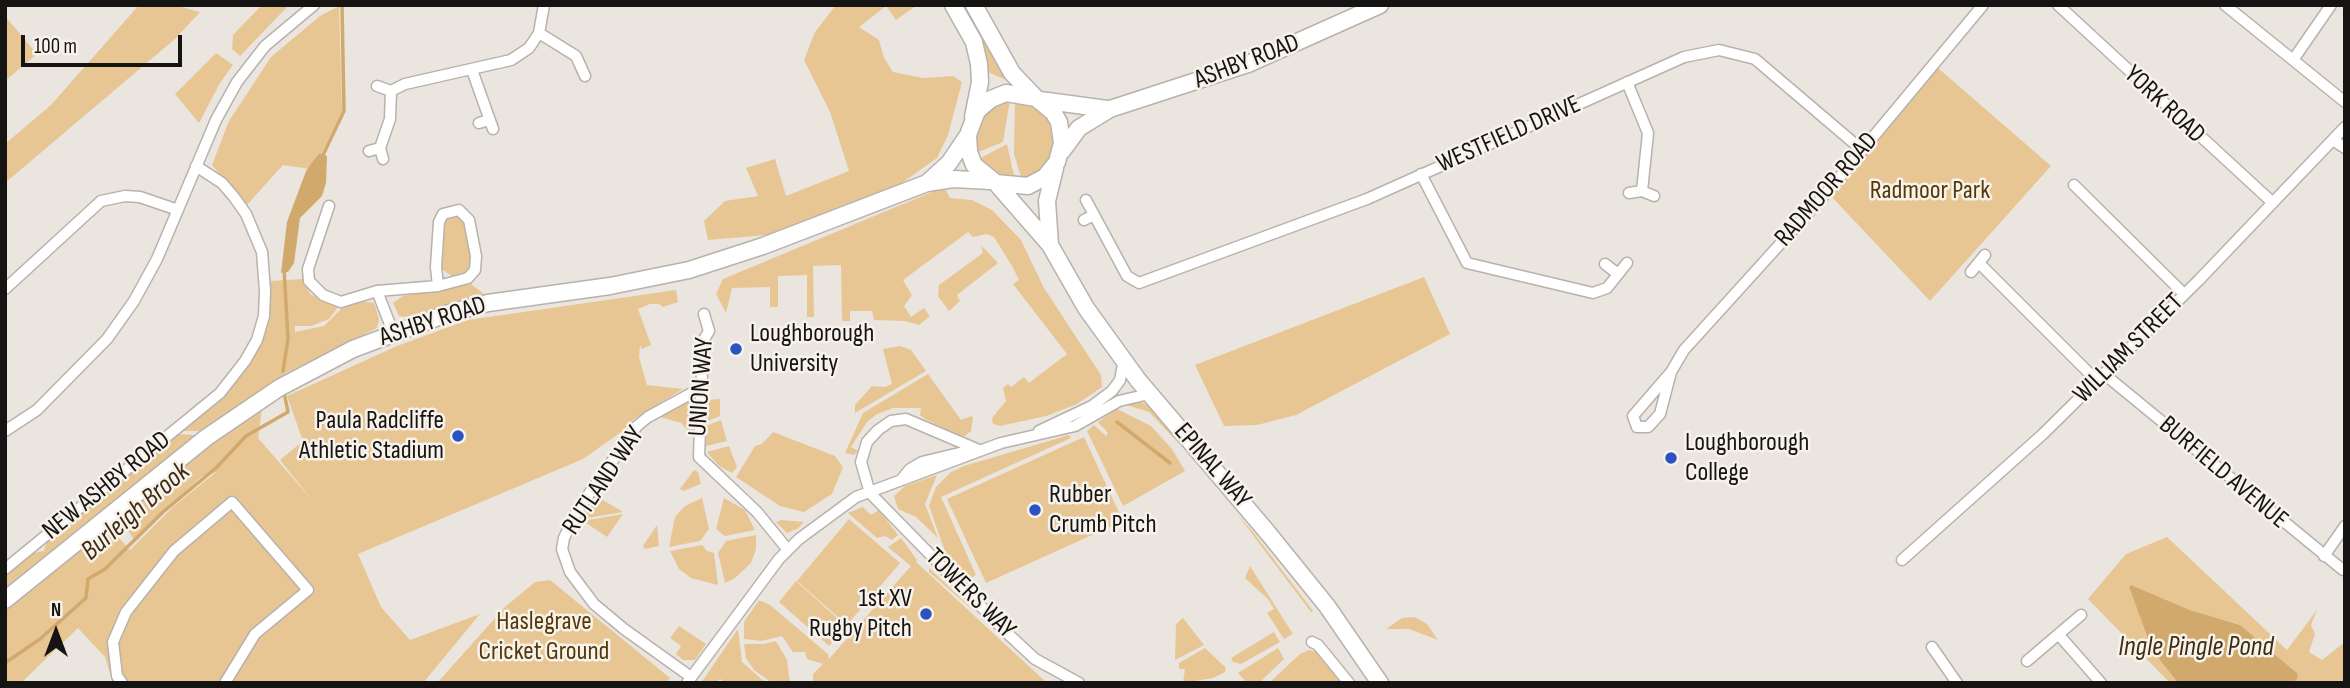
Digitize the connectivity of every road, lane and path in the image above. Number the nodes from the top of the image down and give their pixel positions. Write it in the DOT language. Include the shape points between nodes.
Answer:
graph roads {
  1 [pos="314,5"];
  2 [pos="544,5"];
  3 [pos="953,5"];
  4 [pos="974,5"];
  5 [pos="1380,5"];
  6 [pos="1983,5"];
  7 [pos="2058,5"];
  8 [pos="2225,5"];
  9 [pos="2331,5"];
  10 [pos="539,33"];
  11 [pos="2292,60"];
  12 [pos="472,70"];
  13 [pos="584,76"];
  14 [pos="1627,82"];
  15 [pos="377,86"];
  16 [pos="391,91"];
  17 [pos="1038,99"];
  18 [pos="2345,102"];
  19 [pos="1110,109"];
  20 [pos="487,124"];
  21 [pos="970,127"];
  22 [pos="2345,127"];
  23 [pos="2333,140"];
  24 [pos="2345,148"];
  25 [pos="1862,150"];
  26 [pos="369,151"];
  27 [pos="1059,158"];
  28 [pos="196,166"];
  29 [pos="1421,174"];
  30 [pos="994,182"];
  31 [pos="927,183"];
  32 [pos="2074,185"];
  33 [pos="1642,191"];
  34 [pos="1629,193"];
  35 [pos="1654,196"];
  36 [pos="1086,200"];
  37 [pos="2272,202"];
  38 [pos="329,205"];
  39 [pos="178,210"];
  40 [pos="1094,215"];
  41 [pos="1084,220"];
  42 [pos="309,223"];
  43 [pos="318,234"];
  44 [pos="1050,246"];
  45 [pos="1627,263"];
  46 [pos="1605,264"];
  47 [pos="1971,271"];
  48 [pos="1618,274"];
  49 [pos="438,286"];
  50 [pos="5,289"];
  51 [pos="377,291"];
  52 [pos="2184,294"];
  53 [pos="704,314"];
  54 [pos="393,332"];
  55 [pos="1124,360"];
  56 [pos="1671,372"];
  57 [pos="2101,377"];
  58 [pos="703,387"];
  59 [pos="1149,394"];
  60 [pos="5,431"];
  61 [pos="1032,434"];
  62 [pos="979,450"];
  63 [pos="870,493"];
  64 [pos="2345,526"];
  65 [pos="788,550"];
  66 [pos="2324,556"];
  67 [pos="1902,559"];
  68 [pos="5,569"];
  69 [pos="2343,570"];
  70 [pos="5,600"];
  71 [pos="2081,615"];
  72 [pos="2059,635"];
  73 [pos="1312,642"];
  74 [pos="1932,647"];
  75 [pos="2027,661"];
  76 [pos="689,680"];
  77 [pos="122,683"];
  78 [pos="225,683"];
  79 [pos="1079,683"];
  80 [pos="1349,683"];
  81 [pos="1380,683"];
  82 [pos="1957,683"];
  83 [pos="2101,683"];
  1 -- 28 [label="street" via="249,66 216,120"];
  2 -- 10 [label="street"];
  3 -- 21 [label="main road" via="974,42 979,64 980,82"];
  4 -- 17 [label="main road" via="1012,73"];
  5 -- 19 [label="main road, ASHBY ROAD" via="1266,57"];
  6 -- 25 [label="street, RADMOOR ROAD"];
  7 -- 37 [label="street, YORK ROAD"];
  8 -- 11 [label="street"];
  9 -- 11 [label="street"];
  10 -- 12 [label="street" via="529,48 511,60"];
  10 -- 13 [label="street" via="586,64"];
  11 -- 18 [label="street"];
  12 -- 16 [label="street"];
  12 -- 20 [label="street"];
  14 -- 25 [label="street, WESTFIELD DRIVE" via="1702,52 1740,53 1773,72"];
  14 -- 29 [label="street, WESTFIELD DRIVE"];
  14 -- 33 [label="street" via="1648,133"];
  15 -- 16 [label="street"];
  16 -- 26 [label="street" via="381,153"];
  17 -- 19 [label="main road, ASHBY ROAD"];
  17 -- 21 [label="main road" via="1025,94 999,95 984,104"];
  17 -- 27 [label="main road" via="1059,121"];
  19 -- 27 [label="main road, ASHBY ROAD" via="1079,128"];
  21 -- 30 [label="main road" via="974,165"];
  21 -- 31 [label="main road, ASHBY ROAD" via="949,163"];
  22 -- 23 [label="street, WILLIAM STREET"];
  23 -- 24 [label="street"];
  23 -- 37 [label="street, WILLIAM STREET"];
  25 -- 56 [label="street, RADMOOR ROAD" via="1694,338"];
  27 -- 30 [label="main road" via="1045,177 1028,186"];
  27 -- 44 [label="main road, EPINAL WAY" via="1047,201"];
  28 -- 39 [label="street"];
  28 -- 68 [label="street, NEW ASHBY ROAD" via="222,183 246,214 261,252 264,316 257,340 233,379 208,403"];
  29 -- 40 [label="street, WESTFIELD DRIVE" via="1367,199 1133,282"];
  29 -- 48 [label="street" via="1467,263 1593,293 1607,288"];
  30 -- 31 [label="main road, ASHBY ROAD"];
  30 -- 44 [label="main road, EPINAL WAY"];
  31 -- 54 [label="main road, ASHBY ROAD" via="689,270 488,303"];
  32 -- 52 [label="street"];
  33 -- 34 [label="street"];
  33 -- 35 [label="street"];
  36 -- 40 [label="street"];
  37 -- 52 [label="street, WILLIAM STREET"];
  38 -- 43 [label="street"];
  39 -- 50 [label="street" via="140,197 101,201"];
  39 -- 60 [label="street" via="134,301 107,339 37,410"];
  40 -- 41 [label="street"];
  42 -- 43 [label="street"];
  43 -- 51 [label="street" via="308,269 313,287 341,302"];
  44 -- 55 [label="main road, EPINAL WAY" via="1086,308"];
  45 -- 48 [label="street"];
  46 -- 48 [label="street"];
  47 -- 57 [label="street, BURFIELD AVENUE" via="1982,259"];
  49 -- 49 [label="street" via="439,222 443,214 460,210 469,220 477,265 468,278"];
  49 -- 51 [label="street"];
  51 -- 54 [label="street"];
  52 -- 57 [label="street, WILLIAM STREET"];
  53 -- 58 [label="street, UNION WAY" via="709,331 703,341"];
  54 -- 70 [label="main road, ASHBY ROAD" via="296,378 207,437"];
  55 -- 59 [label="main road, EPINAL WAY"];
  55 -- 61 [label="street" via="1112,391 1092,406"];
  56 -- 56 [label="street, RADMOOR ROAD" via="1660,414 1648,427 1637,427 1633,416"];
  57 -- 66 [label="street, BURFIELD AVENUE"];
  57 -- 67 [label="street, WILLIAM STREET"];
  58 -- 65 [label="street, UNION WAY" via="701,461 757,512"];
  58 -- 76 [label="street, RUTLAND WAY" via="637,426 577,511 562,549 565,562 594,604"];
  59 -- 61 [label="street" via="1119,401 1075,426"];
  59 -- 81 [label="main road, EPINAL WAY" via="1268,533"];
  61 -- 62 [label="street"];
  62 -- 63 [label="street" via="922,462 901,480"];
  62 -- 63 [label="street" via="918,421 891,421 878,430 862,453"];
  63 -- 65 [label="street" via="836,510"];
  63 -- 79 [label="street, TOWERS WAY" via="1035,659"];
  64 -- 66 [label="street"];
  65 -- 76 [label="street"];
  66 -- 69 [label="street, BURFIELD AVENUE"];
  71 -- 72 [label="street"];
  72 -- 75 [label="street"];
  72 -- 83 [label="street"];
  73 -- 80 [label="street"];
  74 -- 82 [label="street"];
  77 -- 78 [label="street" via="113,642 126,612 174,551 232,502 308,590 256,634"];
}
